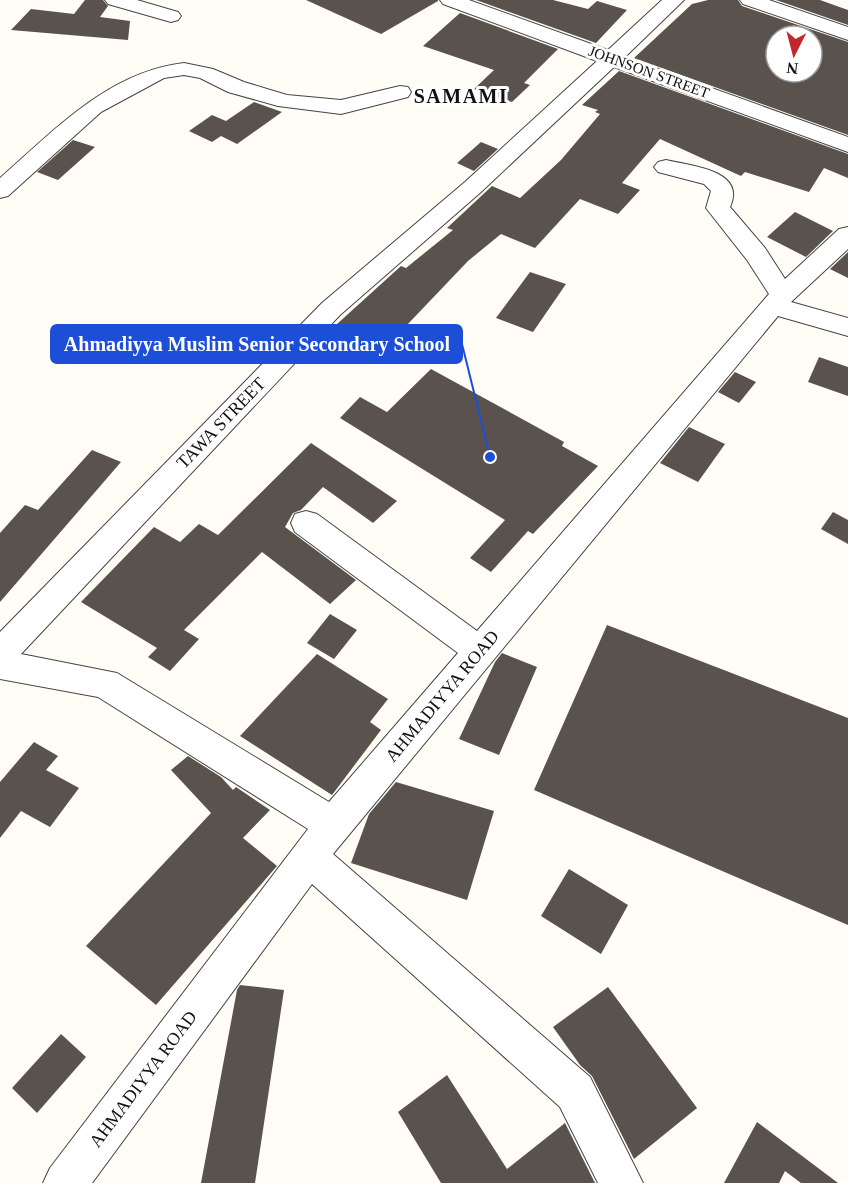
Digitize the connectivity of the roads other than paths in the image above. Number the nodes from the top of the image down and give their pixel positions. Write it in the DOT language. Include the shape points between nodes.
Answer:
graph roads {
  1 [pos="115,0"];
  2 [pos="450,0"];
  3 [pos="674,0"];
  4 [pos="750,0"];
  5 [pos="171,16"];
  6 [pos="848,34"];
  7 [pos="613,58"];
  8 [pos="400,92"];
  9 [pos="848,145"];
  10 [pos="666,167"];
  11 [pos="0,190"];
  12 [pos="848,234"];
  13 [pos="777,301"];
  14 [pos="848,327"];
  15 [pos="306,523"];
  16 [pos="480,651"];
  17 [pos="0,654"];
  18 [pos="0,665"];
  19 [pos="333,825"];
  20 [pos="309,857"];
  21 [pos="65,1183"];
  22 [pos="621,1183"];
  1 -- 5 [label="street"];
  2 -- 7 [label="street, JOHNSON STREET"];
  3 -- 7 [label="street, TAWA STREET"];
  4 -- 6 [label="street"];
  7 -- 9 [label="street, JOHNSON STREET"];
  7 -- 17 [label="street, TAWA STREET" via="473,187 331,309"];
  8 -- 11 [label="street" via="341,107 286,101 236,87 206,73 184,69 159,72 93,107"];
  10 -- 13 [label="street" via="712,179 723,189 717,208 756,254"];
  12 -- 13 [label="street, AHMADIYYA ROAD"];
  13 -- 14 [label="street"];
  13 -- 16 [label="street, AHMADIYYA ROAD"];
  15 -- 16 [label="street"];
  16 -- 19 [label="street, AHMADIYYA ROAD"];
  18 -- 19 [label="street" via="105,683"];
  19 -- 20 [label="street, AHMADIYYA ROAD"];
  20 -- 21 [label="street, AHMADIYYA ROAD"];
  20 -- 22 [label="street" via="575,1092"];
}
